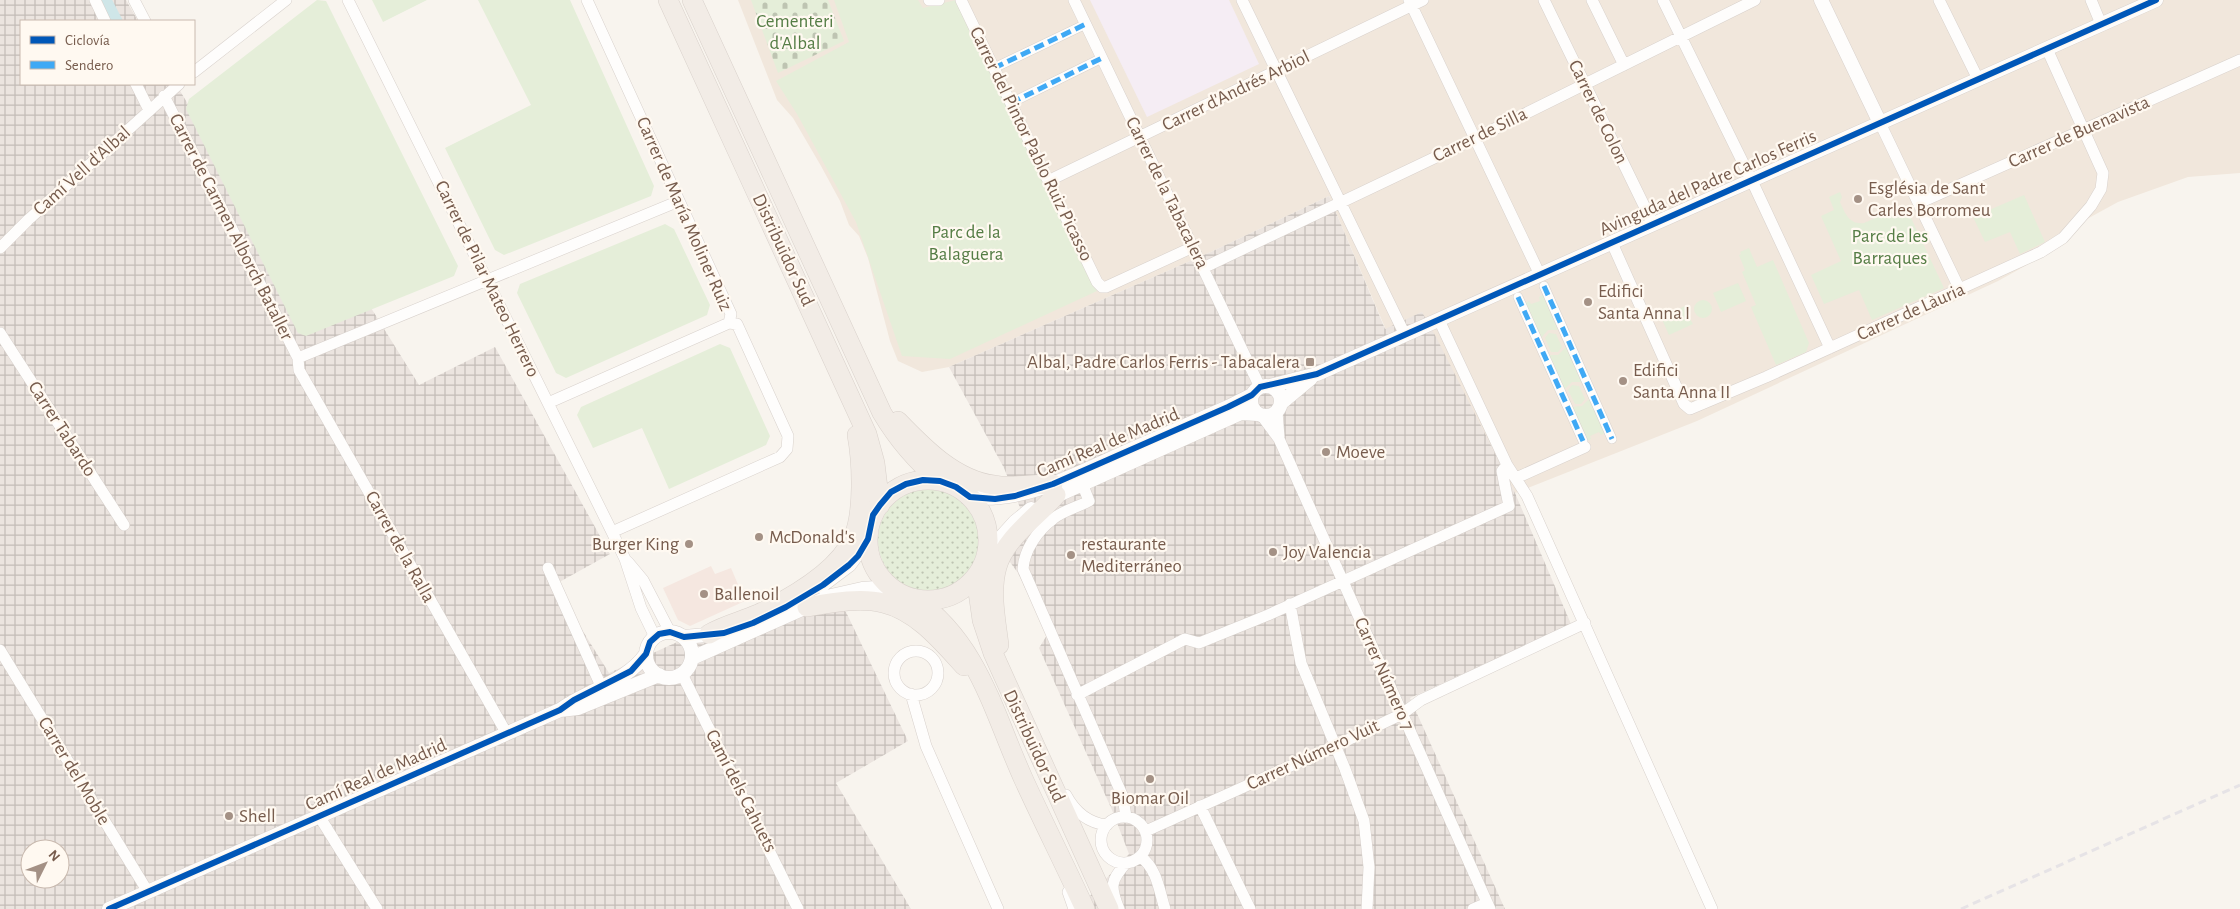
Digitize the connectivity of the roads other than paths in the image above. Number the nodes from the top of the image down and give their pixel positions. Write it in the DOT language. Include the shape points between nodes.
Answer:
graph roads {
  1 [pos="94,0"];
  2 [pos="134,0"];
  3 [pos="286,0"];
  4 [pos="348,0"];
  5 [pos="587,0"];
  6 [pos="668,0"];
  7 [pos="692,0"];
  8 [pos="929,0"];
  9 [pos="939,0"];
  10 [pos="962,0"];
  11 [pos="1074,0"];
  12 [pos="1242,0"];
  13 [pos="1423,0"];
  14 [pos="1544,0"];
  15 [pos="1592,0"];
  16 [pos="1663,0"];
  17 [pos="1755,0"];
  18 [pos="1821,0"];
  19 [pos="1939,0"];
  20 [pos="2091,0"];
  21 [pos="2156,0"];
  22 [pos="1410,3"];
  23 [pos="104,20"];
  24 [pos="144,20"];
  25 [pos="1086,24"];
  26 [pos="2101,24"];
  27 [pos="1681,36"];
  28 [pos="2046,49"];
  29 [pos="1102,58"];
  30 [pos="2240,60"];
  31 [pos="1624,65"];
  32 [pos="994,68"];
  33 [pos="195,71"];
  34 [pos="1277,72"];
  35 [pos="1978,79"];
  36 [pos="1585,84"];
  37 [pos="136,85"];
  38 [pos="176,85"];
  39 [pos="164,96"];
  40 [pos="1011,103"];
  41 [pos="149,110"];
  42 [pos="1880,123"];
  43 [pos="2083,130"];
  44 [pos="1140,137"];
  45 [pos="1476,138"];
  46 [pos="1048,180"];
  47 [pos="1752,181"];
  48 [pos="679,201"];
  49 [pos="1340,203"];
  50 [pos="1919,203"];
  51 [pos="1653,224"];
  52 [pos="1612,243"];
  53 [pos="1193,247"];
  54 [pos="0,248"];
  55 [pos="1203,268"];
  56 [pos="488,280"];
  57 [pos="1542,280"];
  58 [pos="1960,290"];
  59 [pos="1518,297"];
  60 [pos="1439,320"];
  61 [pos="729,323"];
  62 [pos="0,333"];
  63 [pos="1405,335"];
  64 [pos="1830,348"];
  65 [pos="298,358"];
  66 [pos="1317,374"];
  67 [pos="1261,389"];
  68 [pos="872,392"];
  69 [pos="548,404"];
  70 [pos="1279,408"];
  71 [pos="856,409"];
  72 [pos="1260,415"];
  73 [pos="1279,438"];
  74 [pos="1612,439"];
  75 [pos="1584,444"];
  76 [pos="1507,465"];
  77 [pos="1516,478"];
  78 [pos="940,481"];
  79 [pos="1082,483"];
  80 [pos="1054,490"];
  81 [pos="970,497"];
  82 [pos="880,505"];
  83 [pos="124,526"];
  84 [pos="612,532"];
  85 [pos="868,540"];
  86 [pos="988,553"];
  87 [pos="625,559"];
  88 [pos="548,568"];
  89 [pos="976,578"];
  90 [pos="1342,581"];
  91 [pos="890,587"];
  92 [pos="915,599"];
  93 [pos="1290,604"];
  94 [pos="807,607"];
  95 [pos="1585,623"];
  96 [pos="670,632"];
  97 [pos="709,634"];
  98 [pos="655,636"];
  99 [pos="684,637"];
  100 [pos="0,650"];
  101 [pos="646,654"];
  102 [pos="692,658"];
  103 [pos="682,674"];
  104 [pos="659,675"];
  105 [pos="1004,683"];
  106 [pos="601,686"];
  107 [pos="987,692"];
  108 [pos="911,694"];
  109 [pos="1077,695"];
  110 [pos="560,710"];
  111 [pos="1402,714"];
  112 [pos="507,734"];
  113 [pos="1335,746"];
  114 [pos="1038,754"];
  115 [pos="1023,779"];
  116 [pos="1200,806"];
  117 [pos="319,816"];
  118 [pos="1126,817"];
  119 [pos="1107,825"];
  120 [pos="1146,831"];
  121 [pos="1141,856"];
  122 [pos="1126,864"];
  123 [pos="148,892"];
  124 [pos="1488,906"];
  125 [pos="109,909"];
  126 [pos="377,909"];
  127 [pos="798,909"];
  128 [pos="998,909"];
  129 [pos="1074,909"];
  130 [pos="1085,909"];
  131 [pos="1109,909"];
  132 [pos="1119,909"];
  133 [pos="1165,909"];
  134 [pos="1250,909"];
  135 [pos="1367,909"];
  136 [pos="1473,909"];
  137 [pos="1712,909"];
  1 -- 23 [label="street"];
  2 -- 24 [label="street"];
  3 -- 33 [label="street"];
  4 -- 56 [label="street, Carrer de Pilar Mateo Herrero"];
  5 -- 48 [label="street, Carrer de María Moliner Ruiz"];
  6 -- 71 [label="highway, Distribuïdor Sud"];
  7 -- 68 [label="highway, Distribuïdor Sud"];
  8 -- 9 [label="street"];
  10 -- 32 [label="street, Carrer del Pintor Pablo Ruiz Picasso"];
  11 -- 25 [label="street, Carrer de la Tabacalera"];
  12 -- 34 [label="street"];
  13 -- 22 [label="street, Carrer d'Andrés Arbiol"];
  14 -- 36 [label="street, Carrer de Colon"];
  15 -- 31 [label="street"];
  16 -- 27 [label="street"];
  17 -- 27 [label="street, Carrer de Silla"];
  18 -- 42 [label="street"];
  19 -- 35 [label="street"];
  20 -- 26 [label="street"];
  21 -- 26 [label="street, Avinguda del Padre Carlos Ferris"];
  22 -- 34 [label="street, Carrer d'Andrés Arbiol"];
  22 -- 45 [label="street"];
  25 -- 29 [label="street, Carrer de la Tabacalera"];
  25 -- 32 [label="street"];
  26 -- 28 [label="street, Avinguda del Padre Carlos Ferris"];
  27 -- 31 [label="street, Carrer de Silla"];
  27 -- 47 [label="street"];
  28 -- 35 [label="street, Avinguda del Padre Carlos Ferris"];
  28 -- 43 [label="street"];
  29 -- 40 [label="street"];
  29 -- 44 [label="street, Carrer de la Tabacalera"];
  30 -- 43 [label="street, Carrer de Buenavista"];
  31 -- 36 [label="street, Carrer de Silla"];
  32 -- 40 [label="street, Carrer del Pintor Pablo Ruiz Picasso"];
  34 -- 44 [label="street, Carrer d'Andrés Arbiol"];
  34 -- 49 [label="street"];
  35 -- 42 [label="street, Avinguda del Padre Carlos Ferris"];
  36 -- 45 [label="street, Carrer de Silla"];
  36 -- 51 [label="street, Carrer de Colon"];
  37 -- 41 [label="street"];
  38 -- 39 [label="street, Camí Vell d'Albal"];
  39 -- 41 [label="street, Camí Vell d'Albal"];
  39 -- 65 [label="street, Carrer de Carmen Alborch Bataller"];
  40 -- 46 [label="street, Carrer del Pintor Pablo Ruiz Picasso"];
  41 -- 54 [label="street, Camí Vell d'Albal"];
  42 -- 47 [label="street, Avinguda del Padre Carlos Ferris"];
  42 -- 50 [label="street"];
  43 -- 50 [label="street, Carrer de Buenavista"];
  43 -- 58 [label="street, Carrer de Làuria" via="2103,173 2096,198 2063,238 2041,252"];
  44 -- 46 [label="street, Carrer d'Andrés Arbiol"];
  44 -- 53 [label="street, Carrer de la Tabacalera"];
  45 -- 49 [label="street, Carrer de Silla"];
  45 -- 57 [label="street"];
  46 -- 53 [label="street, Carrer del Pintor Pablo Ruiz Picasso" via="1102,287"];
  47 -- 51 [label="street, Avinguda del Padre Carlos Ferris"];
  47 -- 64 [label="street"];
  48 -- 56 [label="street"];
  48 -- 61 [label="street, Carrer de María Moliner Ruiz" via="731,314"];
  49 -- 55 [label="street, Carrer de Silla"];
  49 -- 63 [label="street"];
  50 -- 58 [label="street"];
  51 -- 52 [label="street, Avinguda del Padre Carlos Ferris"];
  52 -- 57 [label="street, Avinguda del Padre Carlos Ferris"];
  52 -- 64 [label="street, Carrer de Làuria" via="1685,405 1690,408"];
  53 -- 55 [label="street, Carrer de la Tabacalera"];
  55 -- 67 [label="street, Carrer de la Tabacalera"];
  56 -- 65 [label="street"];
  56 -- 69 [label="street, Carrer de Pilar Mateo Herrero"];
  57 -- 60 [label="street, Avinguda del Padre Carlos Ferris"];
  57 -- 74 [label="street"];
  58 -- 64 [label="street, Carrer de Làuria"];
  59 -- 75 [label="street"];
  60 -- 63 [label="street, Avinguda del Padre Carlos Ferris"];
  60 -- 76 [label="street"];
  61 -- 69 [label="street"];
  61 -- 84 [label="street, Carrer de María Moliner Ruiz" via="737,324 757,367 788,436 787,449 780,457"];
  62 -- 83 [label="street, Carrer Tabardo"];
  63 -- 66 [label="street, Avinguda del Padre Carlos Ferris"];
  65 -- 112 [label="street, Carrer de la Ralla" via="299,370"];
  66 -- 67 [label="street, Avinguda del Padre Carlos Ferris"];
  66 -- 70 [label="street, Avinguda del Padre Carlos Ferris"];
  67 -- 70 [label="street" via="1280,394"];
  67 -- 72 [label="street" via="1252,407"];
  67 -- 80 [label="street, Camí Real de Madrid"];
  68 -- 78 [label="highway, Distribuïdor Sud" via="904,446"];
  68 -- 80 [label="highway" via="917,441 964,475 997,486"];
  69 -- 84 [label="street, Carrer de Pilar Mateo Herrero"];
  70 -- 72 [label="street" via="1272,415"];
  70 -- 73 [label="street, Carrer Número 7"];
  71 -- 82 [label="highway, Distribuïdor Sud" via="875,463"];
  71 -- 97 [label="highway" via="861,493 854,536 847,549 819,577 782,602"];
  72 -- 73 [label="street, Carrer Número 7"];
  72 -- 79 [label="street, Camí Real de Madrid" via="1241,413"];
  73 -- 90 [label="street, Carrer Número 7"];
  75 -- 77 [label="street"];
  76 -- 77 [label="street"];
  76 -- 90 [label="street" via="1502,471 1509,506"];
  77 -- 95 [label="street"];
  78 -- 81 [label="highway"];
  78 -- 82 [label="highway" via="906,484 892,492"];
  79 -- 80 [label="street, Camí Real de Madrid"];
  79 -- 109 [label="street" via="1089,501 1053,518 1036,536 1024,558 1023,569"];
  80 -- 81 [label="street, Camí Real de Madrid" via="995,499"];
  80 -- 86 [label="street, Camí Real de Madrid" via="1023,516"];
  80 -- 105 [label="highway" via="1012,541 997,567 995,615"];
  81 -- 86 [label="highway" via="982,514 988,533"];
  82 -- 85 [label="highway" via="871,521"];
  84 -- 87 [label="street, Carrer de Pilar Mateo Herrero"];
  85 -- 91 [label="highway" via="870,557"];
  85 -- 97 [label="street" via="849,565 805,597 752,623 724,633"];
  86 -- 89 [label="highway"];
  87 -- 96 [label="street, Carrer de Pilar Mateo Herrero" via="642,580"];
  87 -- 98 [label="street, Carrer de Pilar Mateo Herrero" via="632,585"];
  88 -- 106 [label="street"];
  89 -- 92 [label="highway" via="964,590 949,597 932,601"];
  89 -- 105 [label="highway, Distribuïdor Sud" via="982,620"];
  90 -- 93 [label="street"];
  90 -- 111 [label="street, Carrer Número 7"];
  91 -- 92 [label="highway"];
  91 -- 94 [label="street" via="846,592"];
  92 -- 107 [label="highway, Distribuïdor Sud" via="954,632"];
  93 -- 109 [label="street" via="1199,643 1185,639"];
  93 -- 113 [label="street" via="1301,663"];
  94 -- 102 [label="street"];
  94 -- 107 [label="highway" via="867,601 895,606 940,640"];
  95 -- 111 [label="street, Carrer Número Vuit" via="1421,700"];
  95 -- 137 [label="street"];
  96 -- 98 [label="street"];
  96 -- 99 [label="street"];
  97 -- 99 [label="street"];
  98 -- 101 [label="street"];
  99 -- 102 [label="street" via="690,645"];
  100 -- 123 [label="street, Carrer del Moble"];
  101 -- 104 [label="street" via="650,667"];
  101 -- 106 [label="street, Camí Real de Madrid" via="631,672"];
  102 -- 103 [label="street"];
  103 -- 104 [label="street"];
  103 -- 127 [label="street, Camí dels Cahuets"];
  104 -- 110 [label="street, Camí Real de Madrid" via="578,708"];
  105 -- 114 [label="highway, Distribuïdor Sud"];
  106 -- 110 [label="street, Camí Real de Madrid"];
  107 -- 115 [label="highway, Distribuïdor Sud"];
  108 -- 128 [label="street" via="926,746"];
  109 -- 118 [label="street" via="1124,797"];
  110 -- 112 [label="street, Camí Real de Madrid"];
  111 -- 113 [label="street, Carrer Número Vuit"];
  111 -- 124 [label="street, Carrer Número 7"];
  112 -- 117 [label="street, Camí Real de Madrid"];
  113 -- 116 [label="street, Carrer Número Vuit"];
  113 -- 135 [label="street" via="1364,822 1369,867"];
  114 -- 119 [label="street" via="1053,770 1078,813"];
  114 -- 131 [label="highway, Distribuïdor Sud"];
  115 -- 129 [label="street" via="1026,796"];
  115 -- 130 [label="highway, Distribuïdor Sud"];
  116 -- 120 [label="street, Carrer Número Vuit"];
  116 -- 134 [label="street"];
  117 -- 123 [label="street, Camí Real de Madrid"];
  117 -- 126 [label="street"];
  118 -- 119 [label="street"];
  118 -- 120 [label="street" via="1138,822"];
  119 -- 122 [label="street" via="1101,839 1106,854 1118,863"];
  120 -- 121 [label="street" via="1147,844"];
  121 -- 122 [label="street"];
  121 -- 133 [label="street" via="1155,875"];
  122 -- 132 [label="street" via="1112,883"];
  123 -- 125 [label="street, Camí Real de Madrid"];
  124 -- 136 [label="street"];
}
